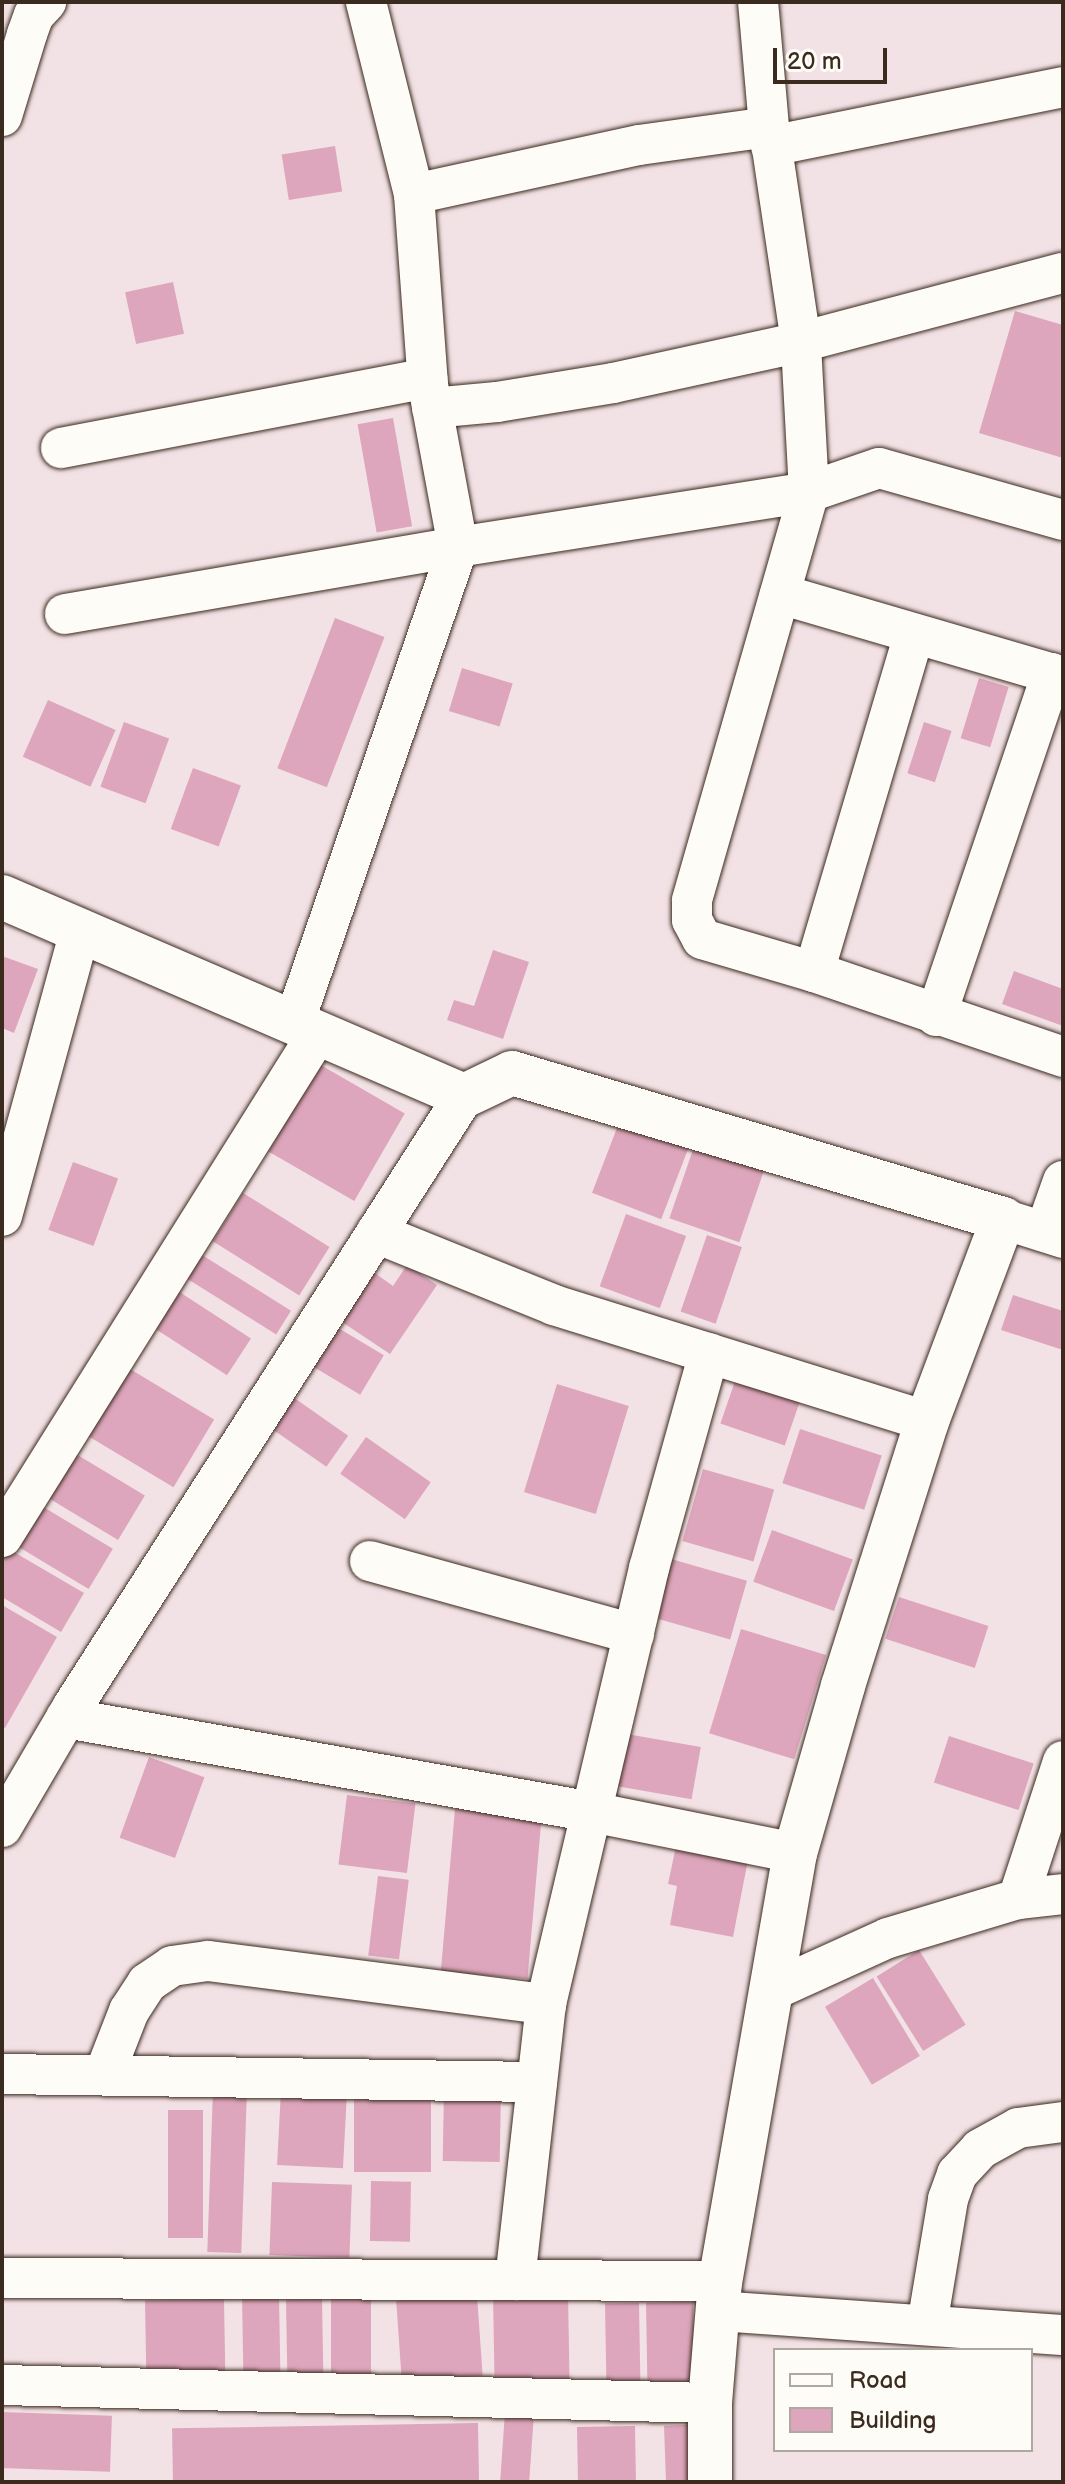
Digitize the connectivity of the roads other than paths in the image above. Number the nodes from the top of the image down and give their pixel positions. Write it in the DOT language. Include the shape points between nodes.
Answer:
graph roads {
  1 [pos="46,2"];
  2 [pos="366,2"];
  3 [pos="758,2"];
  4 [pos="1063,87"];
  5 [pos="2,116"];
  6 [pos="770,137"];
  7 [pos="414,194"];
  8 [pos="1063,273"];
  9 [pos="801,342"];
  10 [pos="430,393"];
  11 [pos="61,448"];
  12 [pos="809,492"];
  13 [pos="1063,520"];
  14 [pos="458,547"];
  15 [pos="780,594"];
  16 [pos="65,614"];
  17 [pos="914,634"];
  18 [pos="1058,675"];
  19 [pos="2,897"];
  20 [pos="80,930"];
  21 [pos="814,972"];
  22 [pos="936,1016"];
  23 [pos="306,1028"];
  24 [pos="1063,1057"];
  25 [pos="464,1096"];
  26 [pos="1063,1181"];
  27 [pos="2,1216"];
  28 [pos="1003,1219"];
  29 [pos="376,1233"];
  30 [pos="1054,1235"];
  31 [pos="709,1353"];
  32 [pos="927,1421"];
  33 [pos="2,1537"];
  34 [pos="370,1561"];
  35 [pos="634,1634"];
  36 [pos="66,1718"];
  37 [pos="1063,1761"];
  38 [pos="592,1812"];
  39 [pos="2,1827"];
  40 [pos="795,1853"];
  41 [pos="1063,1894"];
  42 [pos="1018,1899"];
  43 [pos="771,1991"];
  44 [pos="546,2004"];
  45 [pos="2,2074"];
  46 [pos="104,2075"];
  47 [pos="537,2082"];
  48 [pos="1063,2122"];
  49 [pos="2,2278"];
  50 [pos="515,2280"];
  51 [pos="719,2296"];
  52 [pos="927,2325"];
  53 [pos="1063,2335"];
  54 [pos="2,2385"];
  55 [pos="710,2403"];
  56 [pos="710,2482"];
  1 -- 5 [label="street" via="34,15"];
  2 -- 7 [label="street"];
  3 -- 6 [label="street"];
  4 -- 6 [label="street"];
  6 -- 7 [label="street" via="639,145"];
  6 -- 9 [label="street"];
  7 -- 10 [label="street"];
  8 -- 9 [label="street"];
  9 -- 10 [label="street" via="497,402"];
  9 -- 12 [label="street"];
  10 -- 11 [label="street"];
  10 -- 14 [label="street"];
  12 -- 13 [label="street" via="879,468"];
  12 -- 14 [label="street"];
  12 -- 15 [label="street"];
  14 -- 16 [label="street"];
  14 -- 23 [label="street"];
  15 -- 17 [label="street"];
  15 -- 21 [label="street" via="692,901 692,920 702,939"];
  17 -- 18 [label="street"];
  17 -- 21 [label="street"];
  18 -- 22 [label="street"];
  19 -- 20 [label="street"];
  20 -- 23 [label="street"];
  20 -- 27 [label="street"];
  21 -- 22 [label="street"];
  22 -- 24 [label="street"];
  23 -- 25 [label="street"];
  23 -- 33 [label="street"];
  25 -- 28 [label="street" via="512,1073"];
  25 -- 29 [label="street"];
  26 -- 30 [label="street"];
  28 -- 30 [label="street"];
  28 -- 32 [label="street"];
  29 -- 31 [label="street" via="554,1305"];
  29 -- 36 [label="street"];
  31 -- 32 [label="street"];
  31 -- 35 [label="street"];
  32 -- 40 [label="street"];
  34 -- 35 [label="street"];
  35 -- 38 [label="street"];
  36 -- 38 [label="street"];
  36 -- 39 [label="street"];
  37 -- 42 [label="street"];
  38 -- 40 [label="street"];
  38 -- 44 [label="street"];
  40 -- 43 [label="street"];
  41 -- 42 [label="street"];
  42 -- 43 [label="street" via="888,1938"];
  43 -- 51 [label="street"];
  44 -- 46 [label="street" via="208,1961 172,1966 147,1983 135,2002"];
  44 -- 47 [label="street"];
  45 -- 46 [label="street"];
  46 -- 47 [label="street"];
  47 -- 50 [label="street"];
  48 -- 52 [label="street" via="1018,2128 980,2149 957,2174"];
  49 -- 50 [label="street"];
  50 -- 51 [label="street"];
  51 -- 52 [label="street"];
  51 -- 55 [label="street"];
  52 -- 53 [label="street"];
  54 -- 55 [label="street"];
  55 -- 56 [label="street"];
}
